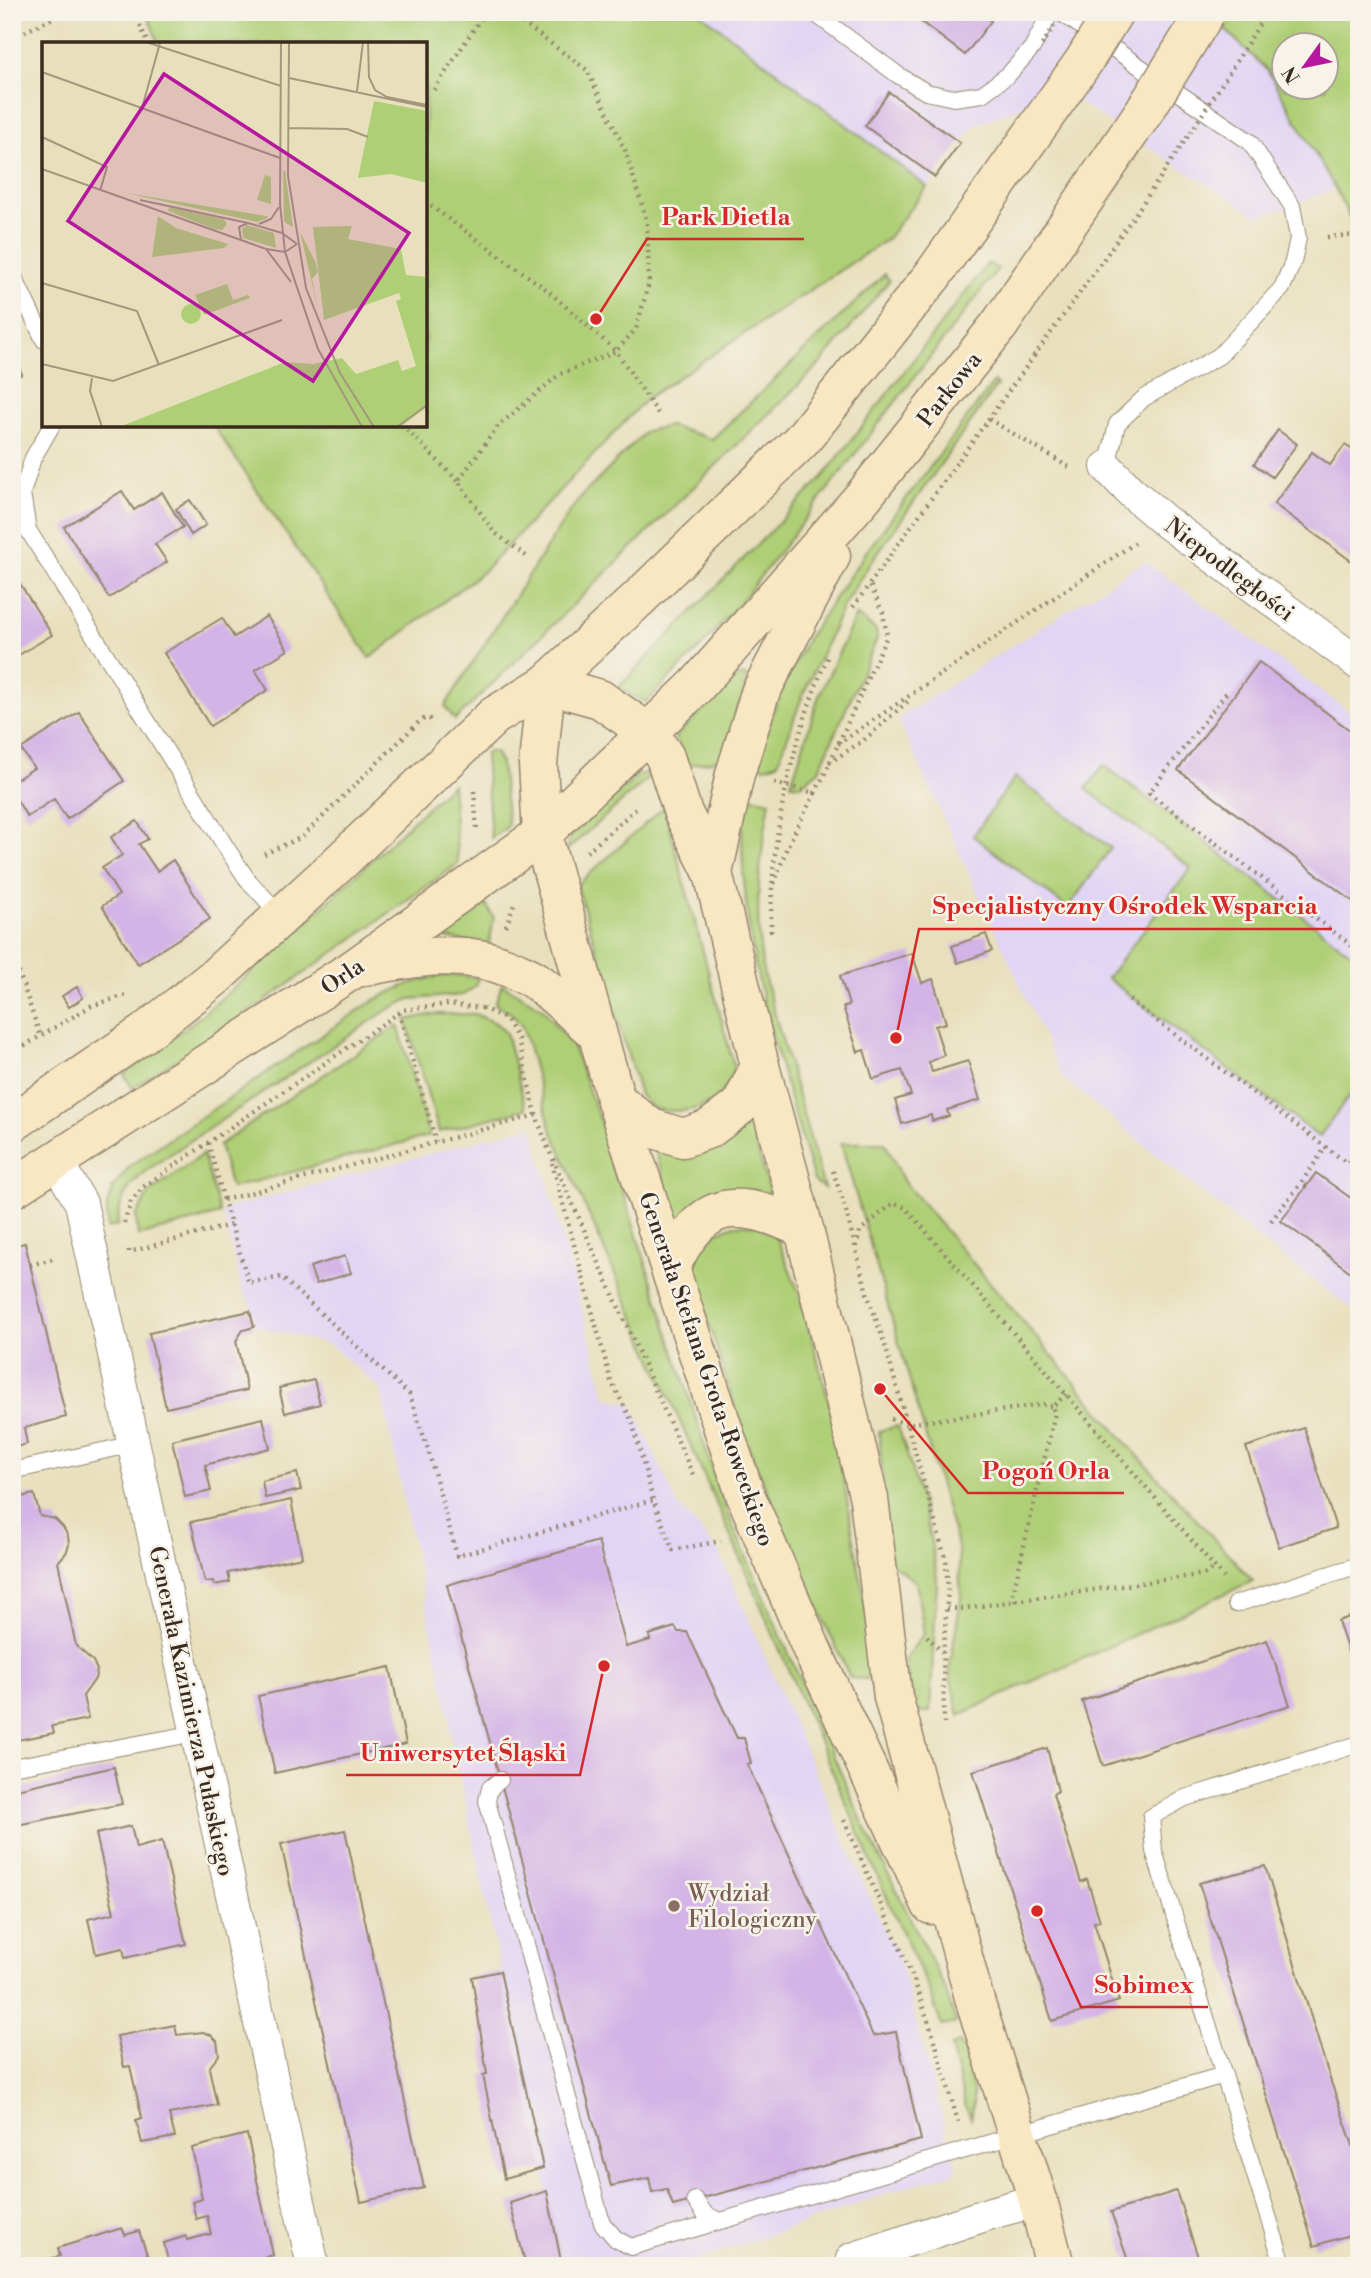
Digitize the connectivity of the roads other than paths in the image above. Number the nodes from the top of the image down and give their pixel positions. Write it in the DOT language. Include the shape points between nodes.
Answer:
graph roads {
  1 [pos="813,12"];
  2 [pos="1051,12"];
  3 [pos="1060,12"];
  4 [pos="1114,12"];
  5 [pos="1206,12"];
  6 [pos="12,273"];
  7 [pos="42,336"];
  8 [pos="51,427"];
  9 [pos="1107,467"];
  10 [pos="862,498"];
  11 [pos="1359,664"];
  12 [pos="546,684"];
  13 [pos="649,733"];
  14 [pos="542,834"];
  15 [pos="713,873"];
  16 [pos="281,916"];
  17 [pos="355,968"];
  18 [pos="597,1033"];
  19 [pos="760,1066"];
  20 [pos="616,1100"];
  21 [pos="12,1123"];
  22 [pos="56,1161"];
  23 [pos="12,1189"];
  24 [pos="804,1229"];
  25 [pos="670,1269"];
  26 [pos="134,1444"];
  27 [pos="12,1471"];
  28 [pos="1359,1565"];
  29 [pos="1236,1604"];
  30 [pos="197,1733"];
  31 [pos="1359,1744"];
  32 [pos="12,1767"];
  33 [pos="500,1780"];
  34 [pos="975,2001"];
  35 [pos="1224,2075"];
  36 [pos="1017,2134"];
  37 [pos="695,2200"];
  38 [pos="1038,2200"];
  39 [pos="719,2221"];
  40 [pos="313,2266"];
  41 [pos="854,2266"];
  42 [pos="1055,2266"];
  43 [pos="1286,2266"];
  1 -- 2 [label="lane" via="898,75 926,92 954,98 982,94 1008,75 1032,48"];
  3 -- 9 [label="lane" via="1250,142 1292,206 1298,238 1282,288 1219,356 1144,398 1117,424"];
  4 -- 12 [label="street, bridge" via="933,275 802,441"];
  5 -- 10 [label="street, Parkowa, bridge" via="1000,324"];
  6 -- 7 [label="lane"];
  8 -- 16 [label="lane" via="33,458 23,493 28,530 247,879"];
  9 -- 11 [label="street, Niepodległości" via="1165,521"];
  10 -- 13 [label="street, Parkowa"];
  10 -- 15 [label="street" via="760,693 735,774"];
  12 -- 13 [label="street" via="600,699"];
  12 -- 14 [label="street, Generała Stefana Grota-Roweckiego" via="538,764"];
  12 -- 16 [label="street" via="494,716"];
  13 -- 14 [label="street, Orla"];
  13 -- 15 [label="street" via="665,757 683,813"];
  14 -- 17 [label="street, Orla"];
  14 -- 18 [label="street, Generała Stefana Grota-Roweckiego"];
  15 -- 19 [label="street, Generała Stefana Grota-Roweckiego"];
  16 -- 21 [label="street" via="143,1034"];
  17 -- 18 [label="street" via="412,958 467,956 494,961 534,979"];
  17 -- 22 [label="street, Orla"];
  18 -- 20 [label="street, Generała Stefana Grota-Roweckiego"];
  19 -- 20 [label="street" via="741,1104 709,1129 683,1138 651,1128"];
  19 -- 24 [label="street, Generała Stefana Grota-Roweckiego"];
  20 -- 25 [label="street, Generała Stefana Grota-Roweckiego"];
  22 -- 23 [label="street, Orla"];
  22 -- 26 [label="street, Generała Kazimierza Pułaskiego" via="81,1203"];
  24 -- 25 [label="street" via="756,1210 735,1207 714,1213 699,1221"];
  24 -- 34 [label="street, Generała Stefana Grota-Roweckiego" via="869,1499 893,1697"];
  25 -- 34 [label="street, Generała Stefana Grota-Roweckiego" via="745,1494"];
  26 -- 27 [label="lane"];
  26 -- 30 [label="street, Generała Kazimierza Pułaskiego"];
  28 -- 29 [label="lane"];
  30 -- 32 [label="lane"];
  30 -- 40 [label="street, Generała Kazimierza Pułaskiego"];
  31 -- 35 [label="lane" via="1185,1798 1151,1817 1154,1851"];
  33 -- 39 [label="lane" via="490,1788 487,1801 602,2223 631,2247"];
  34 -- 36 [label="street, Generała Stefana Grota-Roweckiego"];
  35 -- 36 [label="lane"];
  35 -- 43 [label="lane"];
  36 -- 38 [label="street, Generała Stefana Grota-Roweckiego"];
  36 -- 39 [label="lane"];
  37 -- 39 [label="lane" via="705,2214"];
  38 -- 41 [label="street" via="852,2259"];
  38 -- 42 [label="street, Generała Stefana Grota-Roweckiego"];
}
